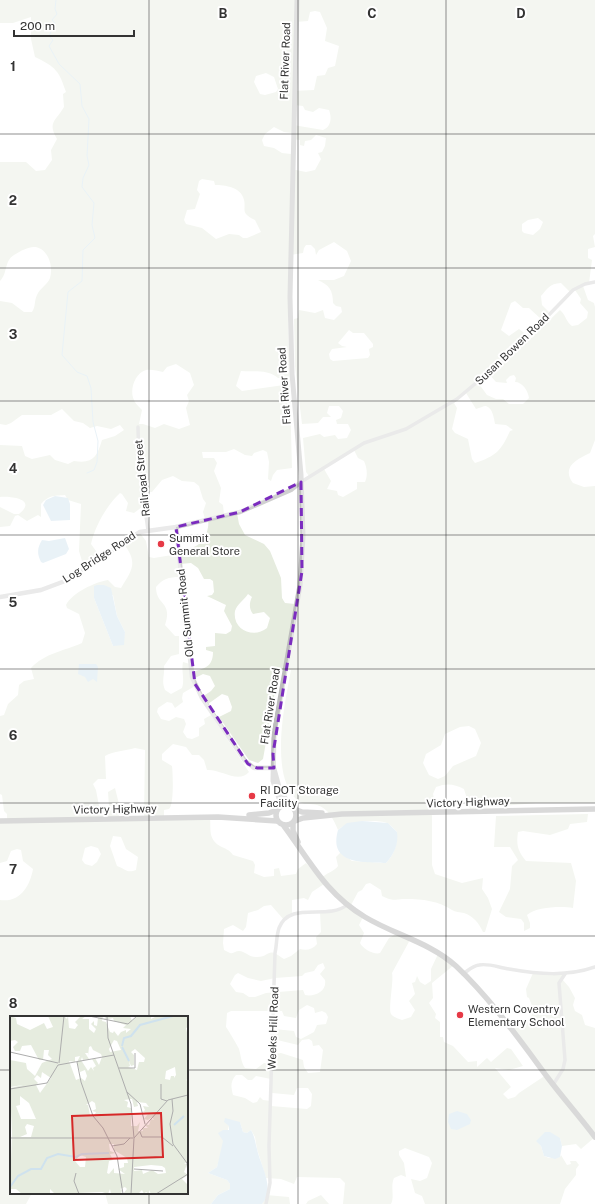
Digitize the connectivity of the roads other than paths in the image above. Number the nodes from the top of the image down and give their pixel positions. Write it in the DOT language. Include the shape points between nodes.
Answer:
graph roads {
  1 [pos="297,0"];
  2 [pos="595,282"];
  3 [pos="138,427"];
  4 [pos="301,482"];
  5 [pos="176,527"];
  6 [pos="148,530"];
  7 [pos="0,597"];
  8 [pos="274,768"];
  9 [pos="289,805"];
  10 [pos="278,809"];
  11 [pos="294,809"];
  12 [pos="595,809"];
  13 [pos="342,814"];
  14 [pos="231,817"];
  15 [pos="0,821"];
  16 [pos="277,821"];
  17 [pos="294,822"];
  18 [pos="284,826"];
  19 [pos="309,864"];
  20 [pos="347,905"];
  21 [pos="595,967"];
  22 [pos="463,974"];
  23 [pos="565,974"];
  24 [pos="553,1084"];
  25 [pos="595,1137"];
  26 [pos="266,1204"];
  1 -- 4 [label="main road, Flat River Road" via="290,297 292,374"];
  2 -- 4 [label="street, Susan Bowen Road" via="573,290 513,352 457,399 406,429 364,444"];
  3 -- 6 [label="street, Railroad Street" via="139,467"];
  4 -- 5 [label="street" via="291,490 240,512"];
  4 -- 8 [label="main road, Flat River Road" via="302,571 276,724"];
  5 -- 6 [label="street, Log Bridge Road"];
  5 -- 8 [label="street, Old Summit Road" via="189,657 195,684 247,763 257,768"];
  6 -- 7 [label="street, Log Bridge Road" via="140,532 57,584 33,592"];
  8 -- 9 [label="main road, Flat River Road" via="281,793"];
  8 -- 10 [label="main road, Flat River Road" via="273,781 280,801"];
  9 -- 10 [label="main road"];
  9 -- 11 [label="main road"];
  10 -- 14 [label="main road, Victory Highway" via="269,813"];
  10 -- 16 [label="main road"];
  11 -- 13 [label="main road, Victory Highway" via="302,812"];
  11 -- 17 [label="main road"];
  12 -- 13 [label="main road, Victory Highway"];
  13 -- 17 [label="main road, Victory Highway" via="303,818"];
  14 -- 15 [label="main road, Victory Highway"];
  14 -- 16 [label="main road, Victory Highway"];
  16 -- 18 [label="main road"];
  17 -- 18 [label="main road"];
  17 -- 19 [label="main road" via="293,830"];
  18 -- 19 [label="main road"];
  19 -- 20 [label="main road" via="330,890"];
  20 -- 22 [label="main road" via="371,920 435,950"];
  20 -- 26 [label="street, Weeks Hill Road" via="331,912 293,914 283,921 277,933 269,1146 270,1183"];
  21 -- 23 [label="street"];
  22 -- 23 [label="street" via="473,966 482,964 523,972"];
  22 -- 24 [label="main road" via="514,1033"];
  23 -- 24 [label="street" via="559,983 565,1060 563,1069"];
  24 -- 25 [label="main road"];
}
